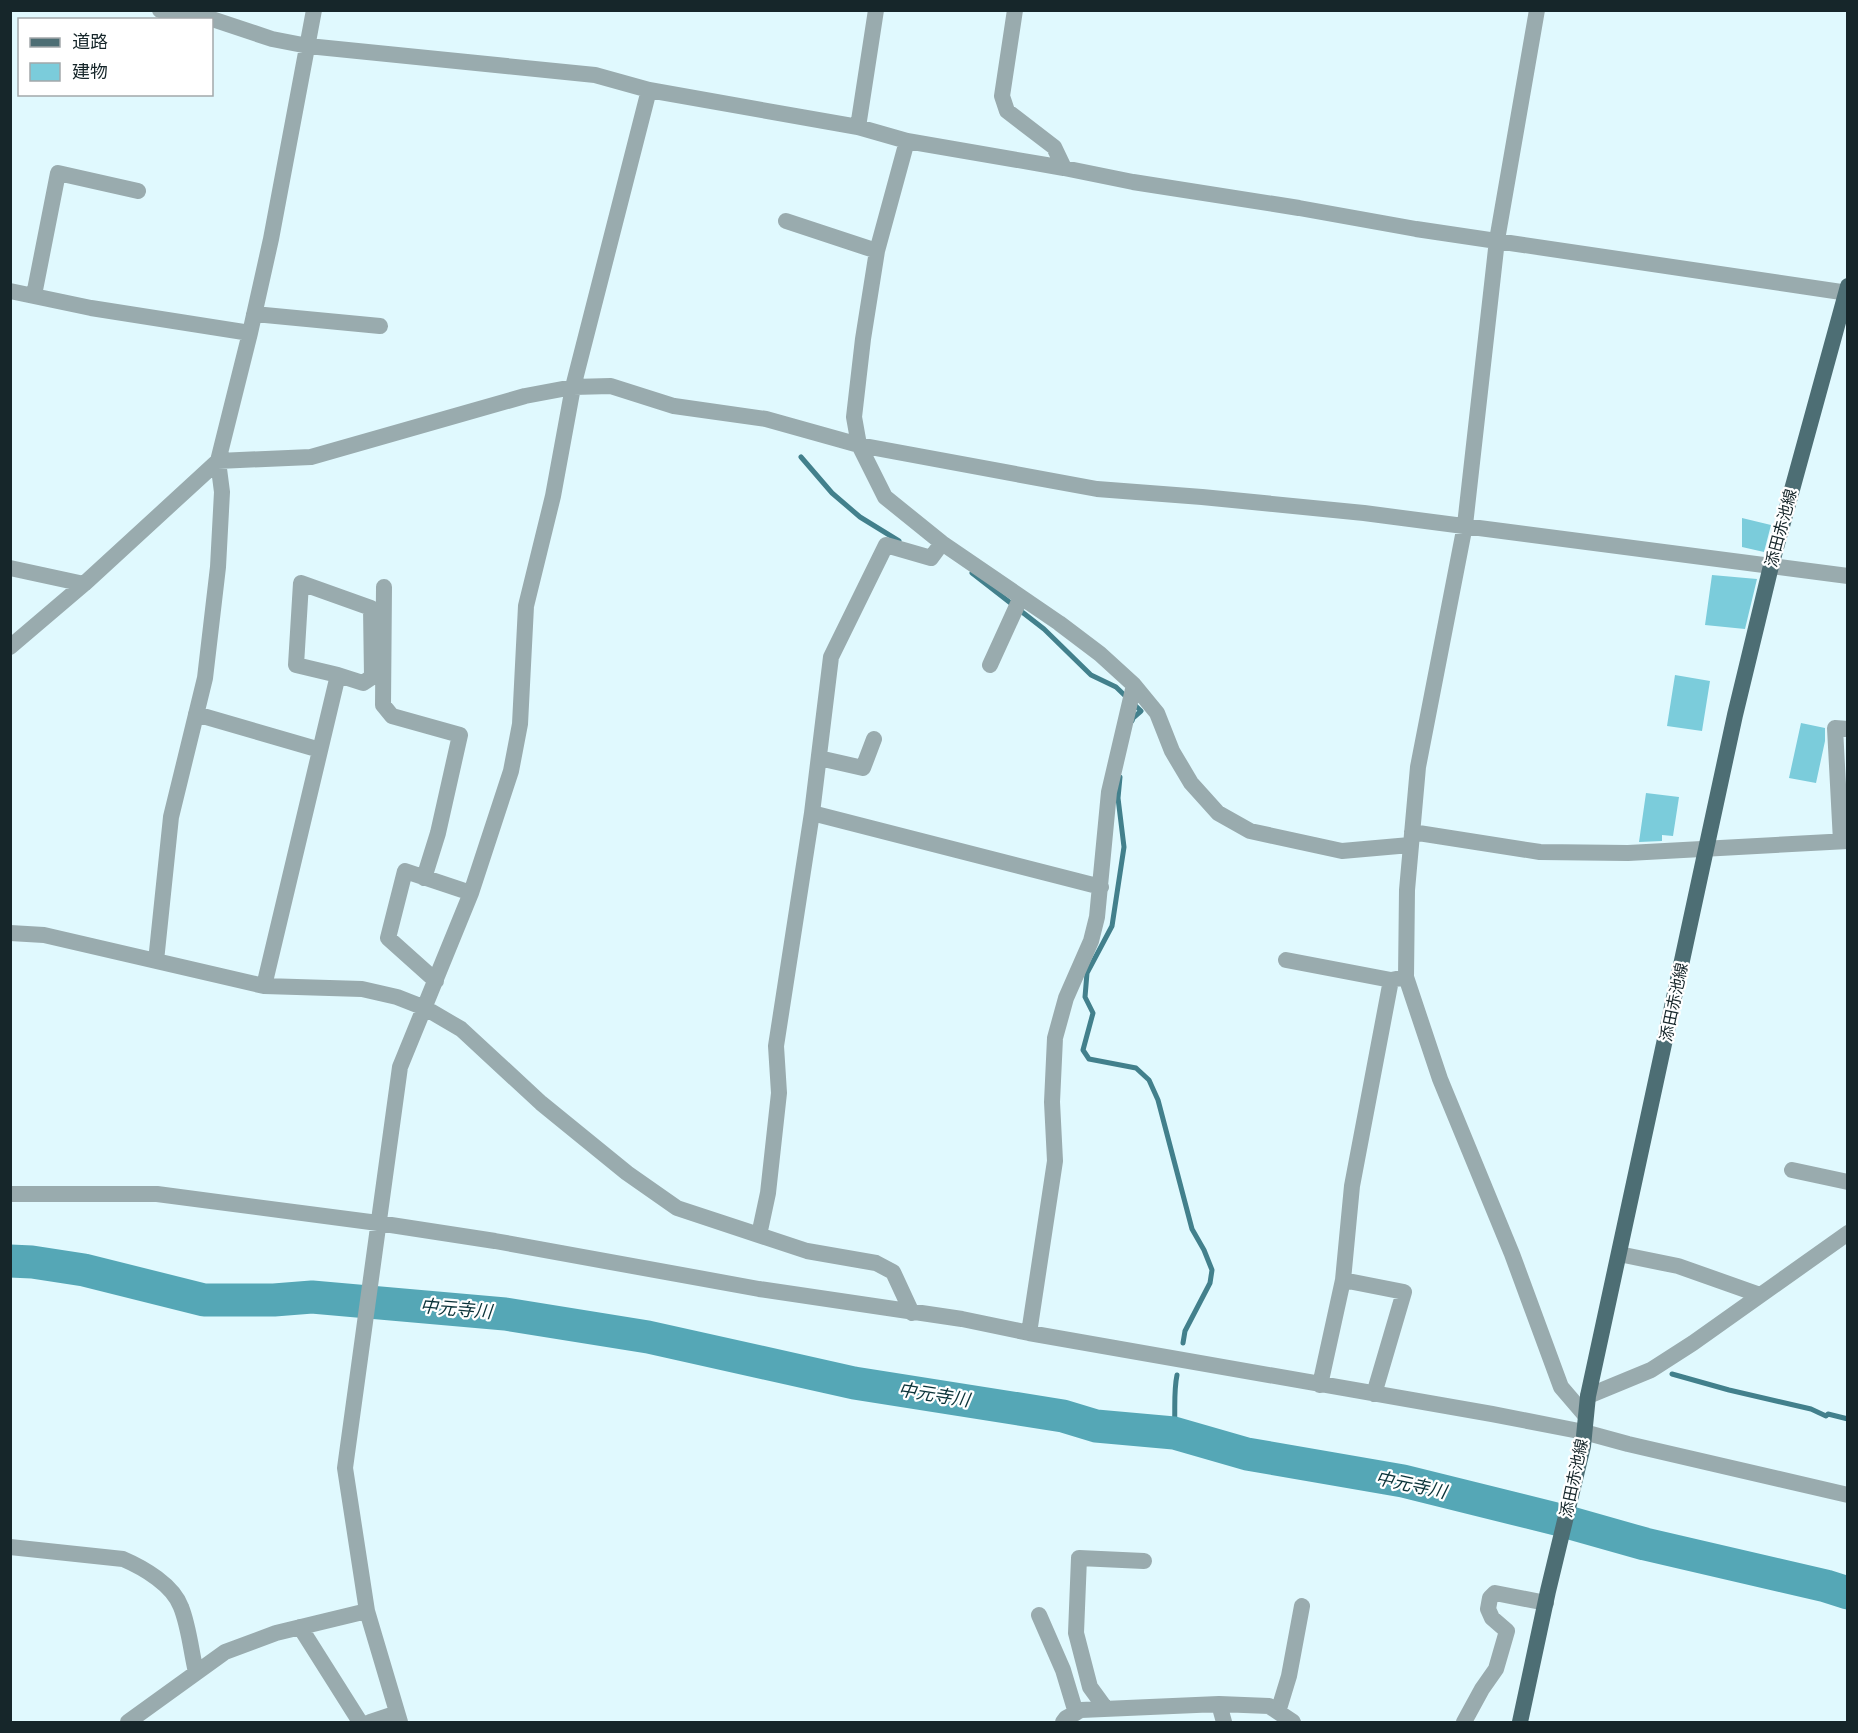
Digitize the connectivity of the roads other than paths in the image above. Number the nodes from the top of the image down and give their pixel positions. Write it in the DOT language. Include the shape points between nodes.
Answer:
graph roads {
  1 [pos="160,10"];
  2 [pos="314,10"];
  3 [pos="876,10"];
  4 [pos="1015,10"];
  5 [pos="1537,10"];
  6 [pos="209,18"];
  7 [pos="213,19"];
  8 [pos="308,46"];
  9 [pos="649,90"];
  10 [pos="858,127"];
  11 [pos="907,141"];
  12 [pos="1064,168"];
  13 [pos="138,191"];
  14 [pos="786,221"];
  15 [pos="1497,240"];
  16 [pos="877,251"];
  17 [pos="1847,290"];
  18 [pos="10,291"];
  19 [pos="34,295"];
  20 [pos="254,314"];
  21 [pos="380,326"];
  22 [pos="250,333"];
  23 [pos="573,387"];
  24 [pos="859,445"];
  25 [pos="218,461"];
  26 [pos="1465,525"];
  27 [pos="942,543"];
  28 [pos="1771,566"];
  29 [pos="10,568"];
  30 [pos="1848,576"];
  31 [pos="84,584"];
  32 [pos="384,586"];
  33 [pos="1021,597"];
  34 [pos="10,647"];
  35 [pos="990,665"];
  36 [pos="338,675"];
  37 [pos="1134,685"];
  38 [pos="196,714"];
  39 [pos="1848,729"];
  40 [pos="874,739"];
  41 [pos="320,750"];
  42 [pos="819,758"];
  43 [pos="812,813"];
  44 [pos="1411,838"];
  45 [pos="1844,841"];
  46 [pos="1707,849"];
  47 [pos="424,878"];
  48 [pos="1101,887"];
  49 [pos="471,893"];
  50 [pos="10,933"];
  51 [pos="1286,960"];
  52 [pos="156,961"];
  53 [pos="1399,978"];
  54 [pos="436,981"];
  55 [pos="264,986"];
  56 [pos="426,1008"];
  57 [pos="1792,1170"];
  58 [pos="1848,1182"];
  59 [pos="10,1194"];
  60 [pos="378,1223"];
  61 [pos="1848,1233"];
  62 [pos="759,1235"];
  63 [pos="1619,1254"];
  64 [pos="1343,1280"];
  65 [pos="1760,1295"];
  66 [pos="912,1313"];
  67 [pos="1029,1333"];
  68 [pos="1320,1385"];
  69 [pos="1374,1394"];
  70 [pos="1588,1396"];
  71 [pos="1584,1431"];
  72 [pos="1848,1495"];
  73 [pos="10,1547"];
  74 [pos="1144,1561"];
  75 [pos="1547,1597"];
  76 [pos="1302,1606"];
  77 [pos="367,1611"];
  78 [pos="1039,1614"];
  79 [pos="300,1627"];
  80 [pos="196,1672"];
  81 [pos="1219,1704"];
  82 [pos="1106,1709"];
  83 [pos="1278,1712"];
  84 [pos="399,1718"];
  85 [pos="1070,1718"];
  86 [pos="128,1722"];
  87 [pos="360,1722"];
  88 [pos="370,1722"];
  89 [pos="1224,1722"];
  90 [pos="1293,1722"];
  91 [pos="1464,1722"];
  92 [pos="1520,1722"];
  1 -- 6 [label="street"];
  2 -- 8 [label="street"];
  3 -- 10 [label="street"];
  4 -- 12 [label="street" via="1002,96 1007,111 1054,147"];
  5 -- 15 [label="street"];
  7 -- 8 [label="street"];
  8 -- 9 [label="street" via="595,75"];
  8 -- 20 [label="street"];
  9 -- 10 [label="street"];
  9 -- 23 [label="street"];
  10 -- 11 [label="street"];
  11 -- 12 [label="street"];
  11 -- 16 [label="street"];
  12 -- 15 [label="street"];
  13 -- 19 [label="street" via="58,173"];
  14 -- 16 [label="street"];
  15 -- 17 [label="street"];
  15 -- 26 [label="street"];
  16 -- 24 [label="street" via="854,417"];
  17 -- 28 [label="main road, 添田赤池線"];
  18 -- 19 [label="street"];
  19 -- 22 [label="street"];
  20 -- 21 [label="street"];
  20 -- 22 [label="street"];
  22 -- 25 [label="street"];
  23 -- 24 [label="street" via="611,386 674,406 766,419"];
  23 -- 25 [label="street" via="525,396 311,457"];
  23 -- 49 [label="street" via="553,496 526,606 520,724 511,771"];
  24 -- 26 [label="street" via="1097,489"];
  24 -- 27 [label="street" via="885,497"];
  25 -- 31 [label="street"];
  25 -- 38 [label="street" via="222,492 218,567 206,678"];
  26 -- 28 [label="street"];
  26 -- 44 [label="street" via="1418,767"];
  27 -- 33 [label="street"];
  27 -- 42 [label="street" via="931,558 886,545 831,657"];
  28 -- 30 [label="street"];
  28 -- 46 [label="main road, 添田赤池線"];
  29 -- 31 [label="street"];
  31 -- 34 [label="street"];
  32 -- 47 [label="street" via="383,705 392,716 460,735"];
  33 -- 35 [label="street"];
  33 -- 37 [label="street" via="1100,654"];
  36 -- 36 [label="street" via="296,664 301,584 371,608 372,676 363,683"];
  36 -- 41 [label="street"];
  37 -- 44 [label="street" via="1157,713 1172,751 1191,783 1218,813 1250,831 1342,851"];
  37 -- 48 [label="street" via="1109,792"];
  38 -- 41 [label="street"];
  38 -- 52 [label="street" via="171,817"];
  39 -- 45 [label="street" via="1835,728"];
  40 -- 42 [label="street" via="863,768"];
  41 -- 55 [label="street"];
  42 -- 43 [label="street"];
  43 -- 48 [label="street"];
  43 -- 62 [label="street" via="776,1046 779,1093 768,1193"];
  44 -- 46 [label="street" via="1540,852"];
  44 -- 53 [label="street"];
  45 -- 46 [label="street"];
  46 -- 63 [label="main road, 添田赤池線"];
  47 -- 49 [label="street"];
  47 -- 54 [label="street" via="405,871 388,938"];
  48 -- 67 [label="street" via="1091,941 1066,998 1055,1038 1055,1161"];
  49 -- 54 [label="street"];
  50 -- 52 [label="street" via="44,935"];
  51 -- 53 [label="street"];
  52 -- 55 [label="street"];
  53 -- 64 [label="street" via="1352,1186"];
  53 -- 71 [label="street" via="1562,1387"];
  54 -- 56 [label="street"];
  55 -- 56 [label="street" via="362,989"];
  56 -- 60 [label="street" via="400,1067"];
  56 -- 62 [label="street" via="461,1029 541,1103 677,1208"];
  57 -- 58 [label="street"];
  59 -- 60 [label="street" via="157,1194"];
  60 -- 66 [label="street"];
  60 -- 77 [label="street" via="345,1468"];
  61 -- 65 [label="street"];
  62 -- 66 [label="street" via="807,1251 876,1263 893,1272"];
  63 -- 65 [label="street" via="1678,1266"];
  63 -- 70 [label="main road, 添田赤池線"];
  64 -- 68 [label="street"];
  64 -- 69 [label="street" via="1404,1292"];
  65 -- 70 [label="street" via="1651,1370"];
  66 -- 67 [label="street"];
  67 -- 68 [label="street"];
  68 -- 69 [label="street"];
  69 -- 71 [label="street"];
  70 -- 71 [label="main road, 添田赤池線"];
  71 -- 72 [label="street"];
  71 -- 75 [label="main road, 添田赤池線"];
  73 -- 80 [label="street" via="123,1559 136,1565 168,1588 181,1605"];
  74 -- 82 [label="street" via="1079,1558 1076,1634 1090,1687"];
  75 -- 91 [label="street" via="1495,1593 1490,1598 1488,1609 1492,1618 1507,1631 1496,1669"];
  75 -- 92 [label="main road, 添田赤池線"];
  76 -- 83 [label="street"];
  77 -- 79 [label="street"];
  77 -- 84 [label="street"];
  78 -- 85 [label="street" via="1063,1670"];
  79 -- 80 [label="street" via="225,1652"];
  79 -- 87 [label="street"];
  80 -- 86 [label="street"];
  81 -- 82 [label="street"];
  81 -- 83 [label="street" via="1269,1707"];
  81 -- 89 [label="street"];
  82 -- 85 [label="street" via="1081,1710"];
  83 -- 90 [label="street"];
  84 -- 88 [label="street"];
}
